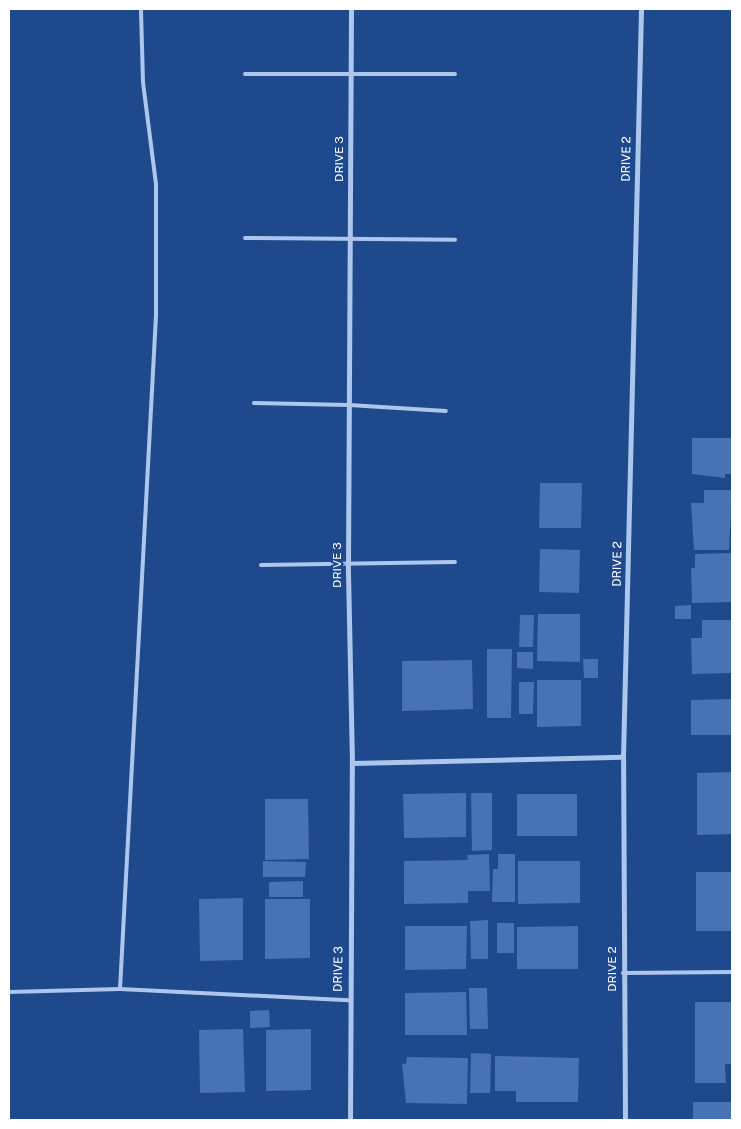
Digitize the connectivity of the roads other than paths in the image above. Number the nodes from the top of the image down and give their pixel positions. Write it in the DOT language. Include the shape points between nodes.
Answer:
graph roads {
  1 [pos="141,9"];
  2 [pos="351,9"];
  3 [pos="641,9"];
  4 [pos="245,74"];
  5 [pos="351,74"];
  6 [pos="455,74"];
  7 [pos="245,238"];
  8 [pos="350,239"];
  9 [pos="455,240"];
  10 [pos="254,403"];
  11 [pos="349,405"];
  12 [pos="446,412"];
  13 [pos="455,562"];
  14 [pos="348,565"];
  15 [pos="261,566"];
  16 [pos="623,757"];
  17 [pos="352,763"];
  18 [pos="732,972"];
  19 [pos="623,973"];
  20 [pos="120,989"];
  21 [pos="9,992"];
  22 [pos="349,1000"];
  23 [pos="350,1120"];
  24 [pos="625,1120"];
  1 -- 20 [label="lane" via="143,82 156,184 156,316"];
  2 -- 5 [label="street, DRIVE 3"];
  3 -- 16 [label="street, DRIVE 2"];
  4 -- 5 [label="lane"];
  5 -- 6 [label="lane"];
  5 -- 8 [label="street, DRIVE 3"];
  7 -- 8 [label="lane"];
  8 -- 9 [label="lane"];
  8 -- 11 [label="street, DRIVE 3"];
  10 -- 11 [label="lane"];
  11 -- 12 [label="lane"];
  11 -- 14 [label="street, DRIVE 3"];
  13 -- 14 [label="lane"];
  14 -- 15 [label="lane"];
  14 -- 17 [label="street, DRIVE 3"];
  16 -- 17 [label="street"];
  16 -- 19 [label="street, DRIVE 2"];
  17 -- 22 [label="street, DRIVE 3"];
  18 -- 19 [label="lane"];
  19 -- 24 [label="street, DRIVE 2"];
  20 -- 21 [label="lane"];
  20 -- 22 [label="lane"];
  22 -- 23 [label="street, DRIVE 3"];
}
